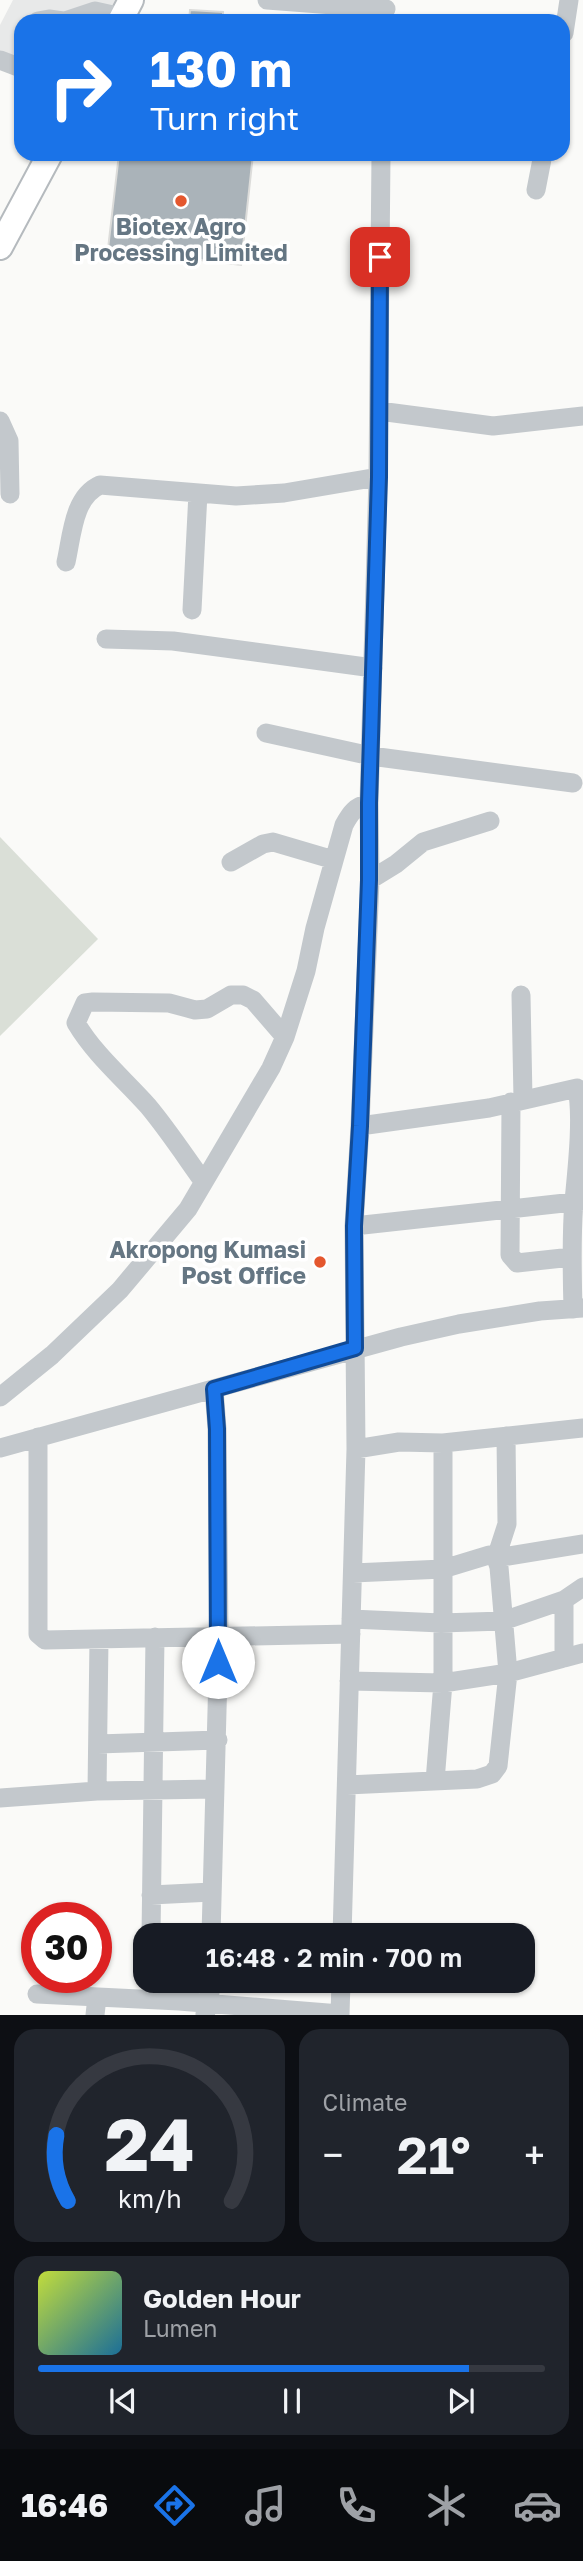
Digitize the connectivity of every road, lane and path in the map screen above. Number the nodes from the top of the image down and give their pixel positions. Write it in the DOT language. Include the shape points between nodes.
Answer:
graph roads {
  1 [pos="267,0"];
  2 [pos="386,10"];
  3 [pos="124,13"];
  4 [pos="86,14"];
  5 [pos="46,161"];
  6 [pos="381,161"];
  7 [pos="542,161"];
  8 [pos="536,190"];
  9 [pos="0,247"];
  10 [pos="379,411"];
  11 [pos="583,416"];
  12 [pos="0,421"];
  13 [pos="379,477"];
  14 [pos="198,493"];
  15 [pos="10,494"];
  16 [pos="66,562"];
  17 [pos="192,610"];
  18 [pos="106,639"];
  19 [pos="373,668"];
  20 [pos="266,733"];
  21 [pos="371,756"];
  22 [pos="573,783"];
  23 [pos="369,803"];
  24 [pos="490,821"];
  25 [pos="334,860"];
  26 [pos="231,862"];
  27 [pos="369,880"];
  28 [pos="521,995"];
  29 [pos="285,1037"];
  30 [pos="517,1101"];
  31 [pos="360,1126"];
  32 [pos="203,1181"];
  33 [pos="579,1201"];
  34 [pos="511,1210"];
  35 [pos="354,1226"];
  36 [pos="572,1257"];
  37 [pos="578,1309"];
  38 [pos="355,1348"];
  39 [pos="214,1389"];
  40 [pos="0,1397"];
  41 [pos="583,1428"];
  42 [pos="506,1436"];
  43 [pos="38,1437"];
  44 [pos="443,1443"];
  45 [pos="0,1448"];
  46 [pos="356,1449"];
  47 [pos="583,1544"];
  48 [pos="496,1558"];
  49 [pos="443,1569"];
  50 [pos="353,1573"];
  51 [pos="583,1587"];
  52 [pos="564,1600"];
  53 [pos="503,1621"];
  54 [pos="441,1623"];
  55 [pos="351,1627"];
  56 [pos="219,1636"];
  57 [pos="155,1637"];
  58 [pos="99,1639"];
  59 [pos="574,1656"];
  60 [pos="508,1673"];
  61 [pos="349,1681"];
  62 [pos="443,1684"];
  63 [pos="218,1740"];
  64 [pos="98,1744"];
  65 [pos="153,1744"];
  66 [pos="435,1781"];
  67 [pos="346,1785"];
  68 [pos="152,1789"];
  69 [pos="215,1789"];
  70 [pos="97,1791"];
  71 [pos="0,1798"];
  72 [pos="212,1892"];
  73 [pos="151,1895"];
  74 [pos="151,1923"];
  75 [pos="211,1923"];
  76 [pos="342,1923"];
  77 [pos="145,1993"];
  78 [pos="158,1993"];
  79 [pos="341,1993"];
  80 [pos="37,1994"];
  81 [pos="96,2006"];
  82 [pos="207,2010"];
  83 [pos="340,2014"];
  1 -- 2 [label="street"];
  3 -- 4 [label="street"];
  5 -- 9 [label="main road"];
  6 -- 10 [label="street"];
  7 -- 8 [label="street"];
  10 -- 11 [label="street" via="493,426"];
  10 -- 13 [label="street"];
  12 -- 15 [label="street" via="9,441"];
  13 -- 14 [label="street" via="284,493"];
  13 -- 19 [label="street"];
  14 -- 16 [label="street" via="111,484 95,487 79,508"];
  14 -- 17 [label="street"];
  18 -- 19 [label="street" via="173,641"];
  19 -- 21 [label="street"];
  20 -- 21 [label="street"];
  21 -- 22 [label="street"];
  21 -- 23 [label="street"];
  23 -- 25 [label="street" via="351,812"];
  23 -- 27 [label="street"];
  24 -- 27 [label="street" via="423,842"];
  25 -- 26 [label="street" via="273,842"];
  25 -- 29 [label="street"];
  27 -- 31 [label="street"];
  28 -- 30 [label="street"];
  29 -- 32 [label="street"];
  29 -- 32 [label="street" via="253,1000 243,995 231,995 207,1009 169,1003 93,1002 85,1003 79,1012 76,1023 82,1033 153,1113"];
  30 -- 31 [label="street"];
  30 -- 33 [label="street" via="575,1087 579,1091"];
  30 -- 34 [label="street"];
  31 -- 35 [label="street"];
  32 -- 40 [label="street" via="188,1209 120,1290"];
  33 -- 34 [label="street"];
  33 -- 36 [label="street"];
  34 -- 35 [label="street"];
  34 -- 36 [label="street" via="513,1261"];
  35 -- 38 [label="street"];
  36 -- 37 [label="street"];
  37 -- 38 [label="street" via="459,1324"];
  38 -- 39 [label="street"];
  38 -- 46 [label="street"];
  39 -- 43 [label="street"];
  39 -- 56 [label="street"];
  41 -- 42 [label="street"];
  42 -- 44 [label="street"];
  42 -- 48 [label="street" via="507,1524"];
  43 -- 45 [label="street"];
  43 -- 58 [label="street" via="38,1634 46,1640"];
  44 -- 46 [label="street" via="400,1442"];
  44 -- 49 [label="street"];
  46 -- 50 [label="street"];
  47 -- 48 [label="street"];
  48 -- 49 [label="street" via="489,1555"];
  48 -- 53 [label="street"];
  49 -- 50 [label="street"];
  49 -- 54 [label="street"];
  50 -- 55 [label="street"];
  51 -- 52 [label="street"];
  52 -- 53 [label="street"];
  52 -- 59 [label="street"];
  53 -- 54 [label="street"];
  53 -- 60 [label="street"];
  54 -- 55 [label="street"];
  54 -- 62 [label="street"];
  55 -- 56 [label="street"];
  55 -- 61 [label="street"];
  56 -- 57 [label="street"];
  56 -- 63 [label="street"];
  57 -- 58 [label="street"];
  57 -- 65 [label="street"];
  58 -- 64 [label="street"];
  59 -- 60 [label="street"];
  60 -- 62 [label="street"];
  60 -- 66 [label="street" via="498,1766 492,1774 477,1779"];
  61 -- 62 [label="street"];
  61 -- 67 [label="street"];
  62 -- 66 [label="street"];
  63 -- 65 [label="street"];
  63 -- 69 [label="street"];
  64 -- 65 [label="street"];
  64 -- 70 [label="street"];
  65 -- 68 [label="street"];
  66 -- 67 [label="street"];
  67 -- 76 [label="street"];
  68 -- 69 [label="street"];
  68 -- 70 [label="street"];
  68 -- 73 [label="street"];
  69 -- 72 [label="street"];
  70 -- 71 [label="street"];
  72 -- 73 [label="street"];
  72 -- 75 [label="street"];
  73 -- 74 [label="street"];
  77 -- 81 [label="street"];
  78 -- 82 [label="street"];
  79 -- 83 [label="street"];
  80 -- 81 [label="street"];
  82 -- 83 [label="street"];
}
